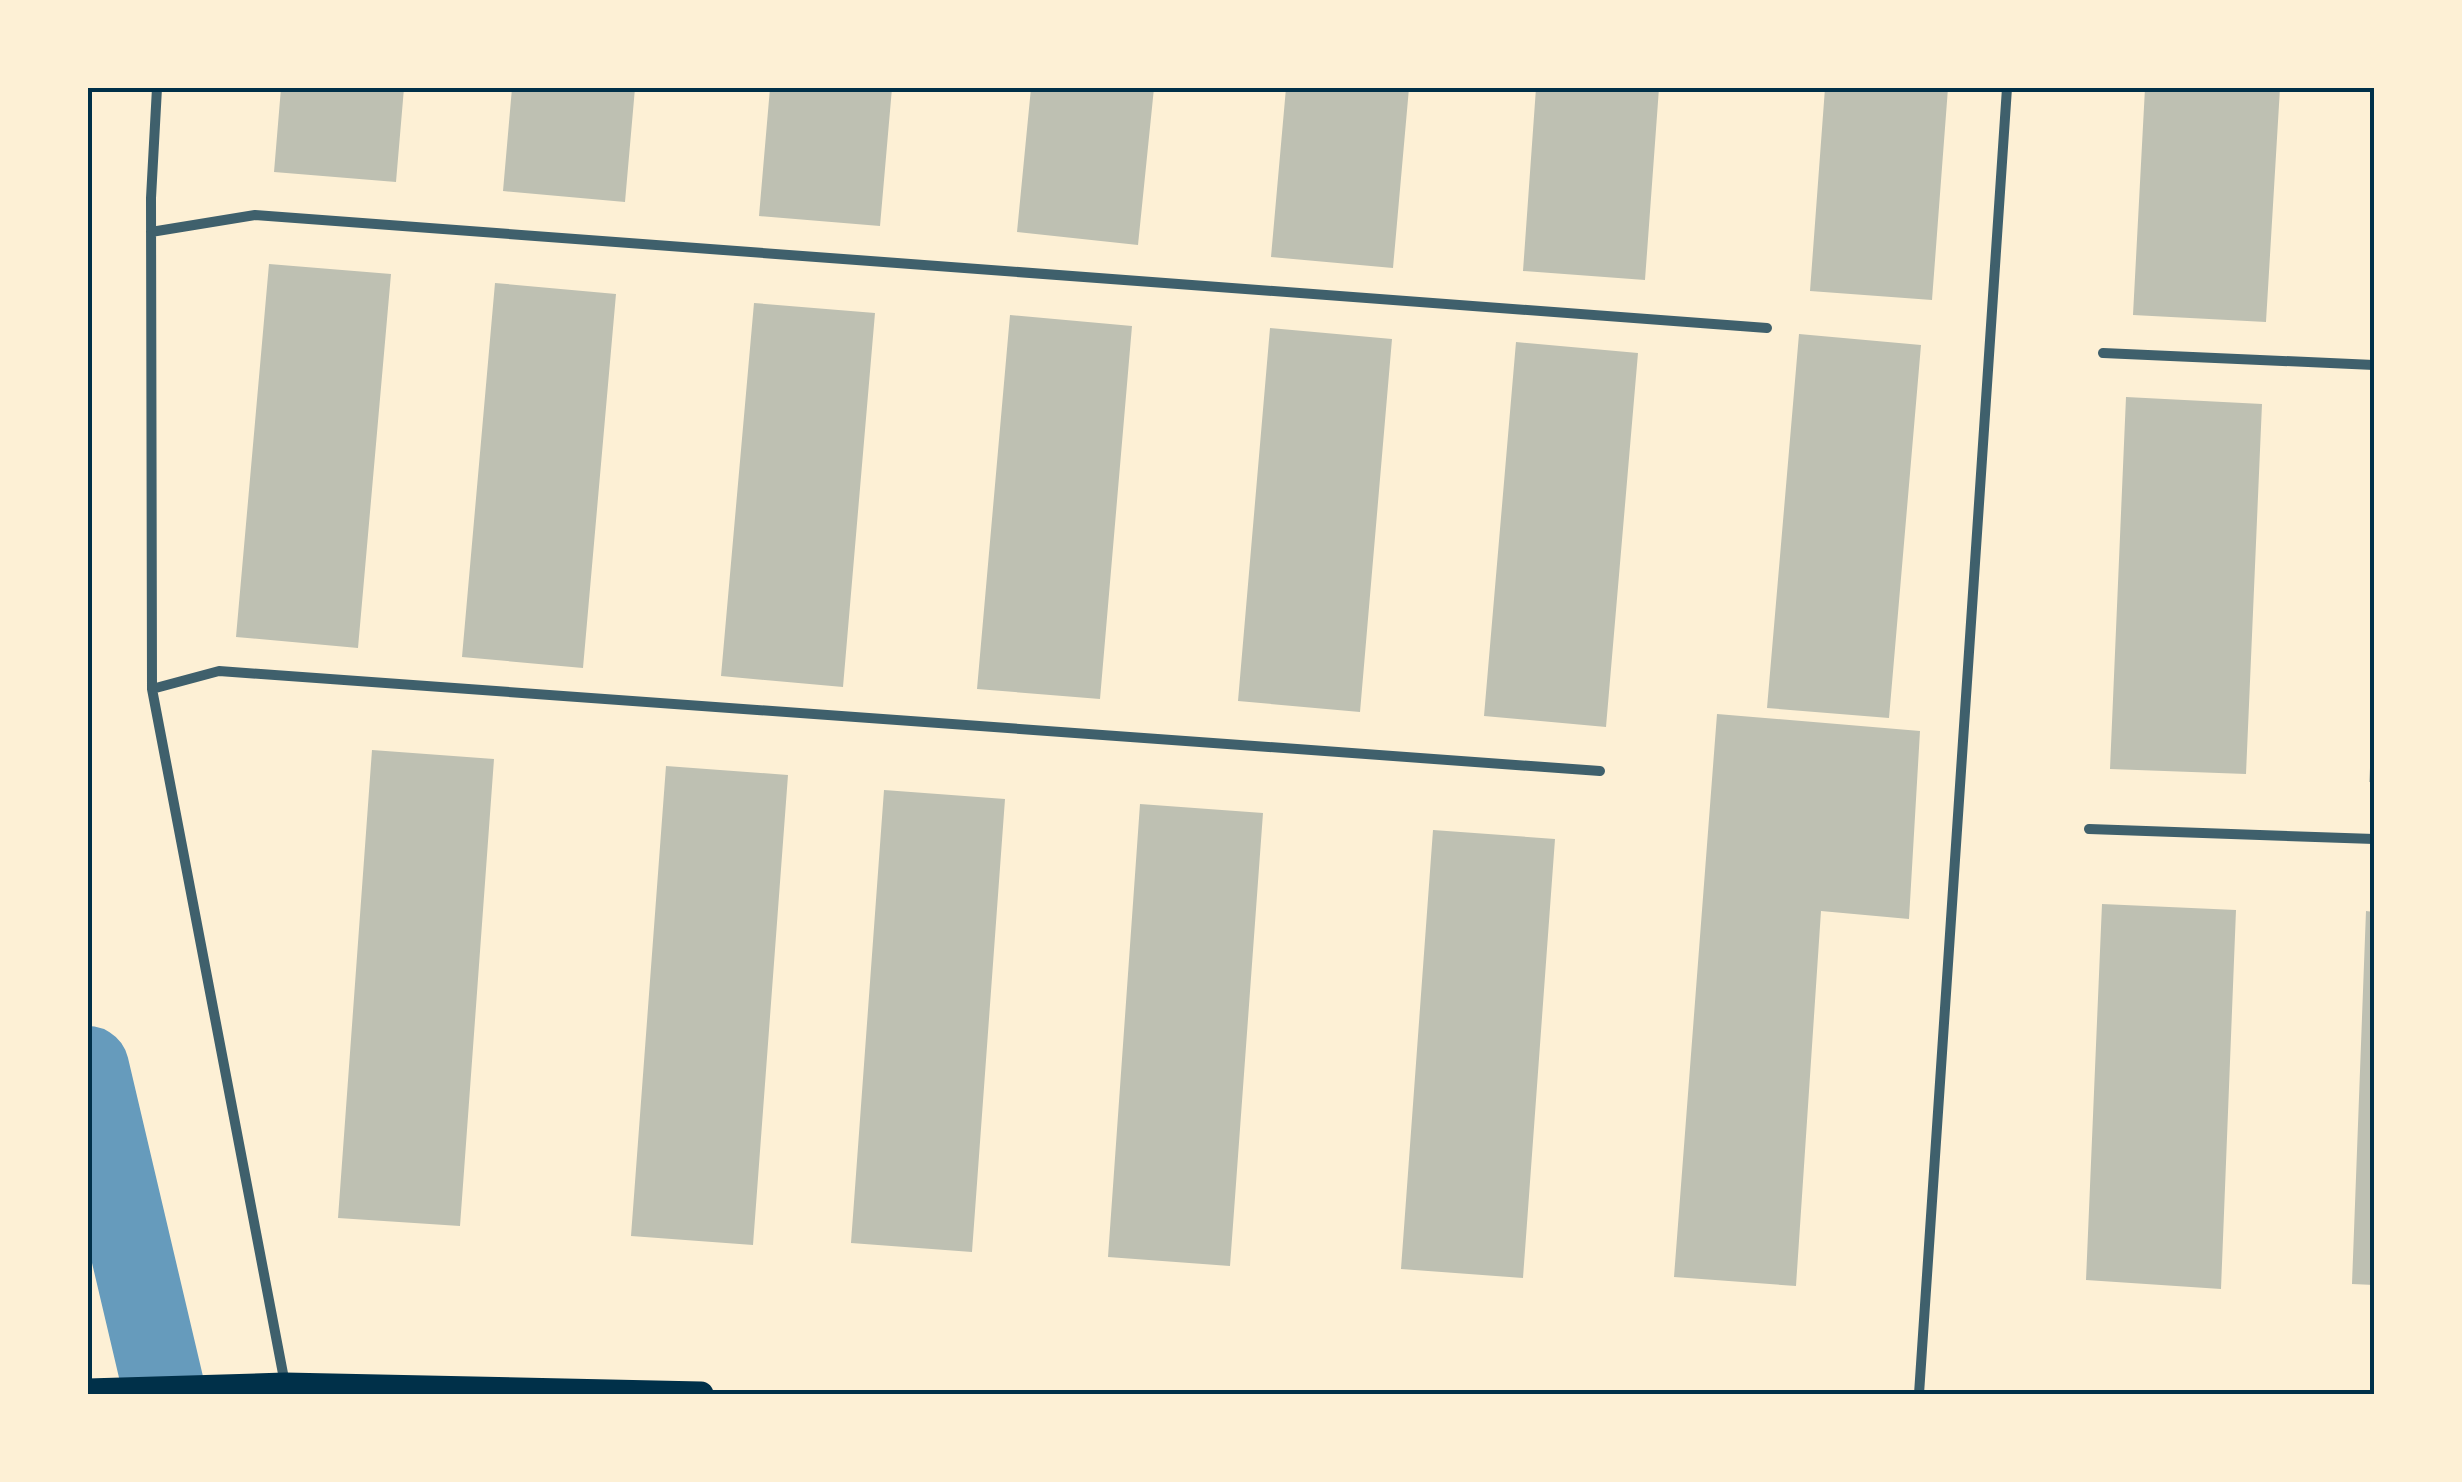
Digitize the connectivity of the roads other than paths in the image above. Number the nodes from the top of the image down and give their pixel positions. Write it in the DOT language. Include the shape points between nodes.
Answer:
graph roads {
  1 [pos="157,88"];
  2 [pos="2006,88"];
  3 [pos="152,232"];
  4 [pos="1767,328"];
  5 [pos="2103,354"];
  6 [pos="2374,365"];
  7 [pos="152,689"];
  8 [pos="1600,771"];
  9 [pos="2088,829"];
  10 [pos="2374,838"];
  11 [pos="285,1385"];
  12 [pos="88,1391"];
  13 [pos="701,1394"];
  14 [pos="1918,1394"];
  1 -- 3 [label="street"];
  2 -- 14 [label="street"];
  3 -- 4 [label="street" via="255,215"];
  3 -- 7 [label="street"];
  5 -- 6 [label="street"];
  7 -- 8 [label="street" via="218,671"];
  7 -- 11 [label="street"];
  9 -- 10 [label="street"];
  11 -- 12 [label="main road"];
  11 -- 13 [label="main road"];
}
